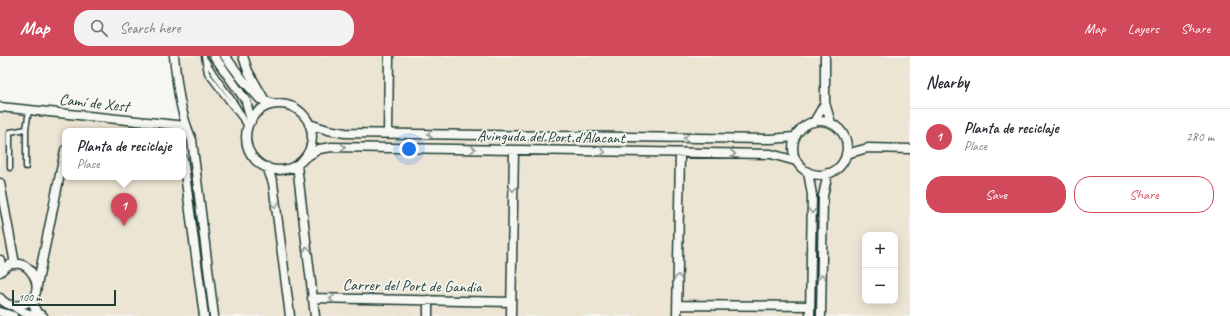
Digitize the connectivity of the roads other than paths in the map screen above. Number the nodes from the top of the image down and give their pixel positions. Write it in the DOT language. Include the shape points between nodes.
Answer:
graph roads {
  1 [pos="174,56"];
  2 [pos="204,56"];
  3 [pos="214,56"];
  4 [pos="225,56"];
  5 [pos="243,56"];
  6 [pos="389,56"];
  7 [pos="824,56"];
  8 [pos="266,101"];
  9 [pos="824,103"];
  10 [pos="274,104"];
  11 [pos="2,109"];
  12 [pos="29,110"];
  13 [pos="814,122"];
  14 [pos="831,123"];
  15 [pos="249,124"];
  16 [pos="309,124"];
  17 [pos="186,126"];
  18 [pos="26,129"];
  19 [pos="388,133"];
  20 [pos="794,136"];
  21 [pos="910,149"];
  22 [pos="514,150"];
  23 [pos="680,154"];
  24 [pos="846,154"];
  25 [pos="306,156"];
  26 [pos="796,161"];
  27 [pos="62,164"];
  28 [pos="297,165"];
  29 [pos="26,167"];
  30 [pos="267,167"];
  31 [pos="10,168"];
  32 [pos="808,172"];
  33 [pos="828,173"];
  34 [pos="186,180"];
  35 [pos="0,183"];
  36 [pos="41,259"];
  37 [pos="0,260"];
  38 [pos="15,264"];
  39 [pos="24,266"];
  40 [pos="1,271"];
  41 [pos="37,286"];
  42 [pos="312,298"];
  43 [pos="31,299"];
  44 [pos="428,300"];
  45 [pos="4,302"];
  46 [pos="511,302"];
  47 [pos="677,305"];
  48 [pos="810,306"];
  49 [pos="0,312"];
  50 [pos="13,316"];
  51 [pos="34,316"];
  52 [pos="43,316"];
  53 [pos="204,316"];
  54 [pos="214,316"];
  55 [pos="290,316"];
  56 [pos="314,316"];
  57 [pos="428,316"];
  58 [pos="511,316"];
  59 [pos="677,316"];
  60 [pos="810,316"];
  61 [pos="821,316"];
  1 -- 17 [label="street" via="180,104"];
  2 -- 15 [label="lane"];
  3 -- 15 [label="street" via="246,101"];
  4 -- 8 [label="street" via="260,99"];
  5 -- 8 [label="street"];
  6 -- 19 [label="street"];
  7 -- 9 [label="street"];
  8 -- 10 [label="street"];
  9 -- 13 [label="street"];
  9 -- 14 [label="street"];
  10 -- 15 [label="street" via="259,111"];
  10 -- 16 [label="street" via="283,104 298,110"];
  11 -- 12 [label="street, Camí de Xest"];
  12 -- 17 [label="street, Camí de Xest"];
  12 -- 18 [label="lane"];
  13 -- 14 [label="street" via="819,120"];
  13 -- 20 [label="street" via="807,123"];
  14 -- 24 [label="street" via="841,130 846,139"];
  15 -- 30 [label="street" via="246,136 248,148 258,163"];
  16 -- 19 [label="street, Avinguda del Port d'Alacant" via="345,133"];
  16 -- 25 [label="street" via="312,137"];
  17 -- 54 [label="street" via="192,140"];
  18 -- 29 [label="lane"];
  18 -- 31 [label="lane" via="10,132"];
  20 -- 19 [label="street, Avinguda del Port d'Alacant, one-way" via="772,139"];
  20 -- 26 [label="street" via="792,151"];
  21 -- 24 [label="street" via="868,148"];
  22 -- 23 [label="street, Avinguda del Port d'Alacant, one-way"];
  25 -- 22 [label="street, Avinguda del Port d'Alacant, one-way" via="319,149 332,147"];
  22 -- 46 [label="street, one-way"];
  23 -- 26 [label="street, Avinguda del Port d'Alacant, one-way" via="771,154"];
  47 -- 23 [label="street, one-way"];
  24 -- 33 [label="street" via="839,167"];
  25 -- 28 [label="street"];
  26 -- 32 [label="street"];
  27 -- 36 [label="street"];
  28 -- 30 [label="street" via="284,170"];
  42 -- 28 [label="street, one-way"];
  30 -- 55 [label="street, one-way" via="273,183"];
  32 -- 33 [label="street" via="817,175"];
  32 -- 48 [label="street, one-way" via="812,195"];
  61 -- 33 [label="street, one-way" via="823,196"];
  34 -- 53 [label="street"];
  35 -- 38 [label="street"];
  36 -- 39 [label="street" via="37,264"];
  36 -- 41 [label="street"];
  37 -- 40 [label="street"];
  38 -- 39 [label="street"];
  38 -- 40 [label="street"];
  39 -- 41 [label="street" via="32,272"];
  41 -- 43 [label="street"];
  44 -- 42 [label="street, Carrer del Port de Gandia, one-way"];
  42 -- 56 [label="street"];
  43 -- 45 [label="street" via="20,305"];
  43 -- 52 [label="street" via="37,312"];
  44 -- 46 [label="street, Carrer del Port de Gandia"];
  44 -- 57 [label="street"];
  45 -- 51 [label="street"];
  46 -- 58 [label="street"];
  47 -- 48 [label="street"];
  47 -- 59 [label="street"];
  48 -- 60 [label="street"];
  49 -- 50 [label="street"];
}
